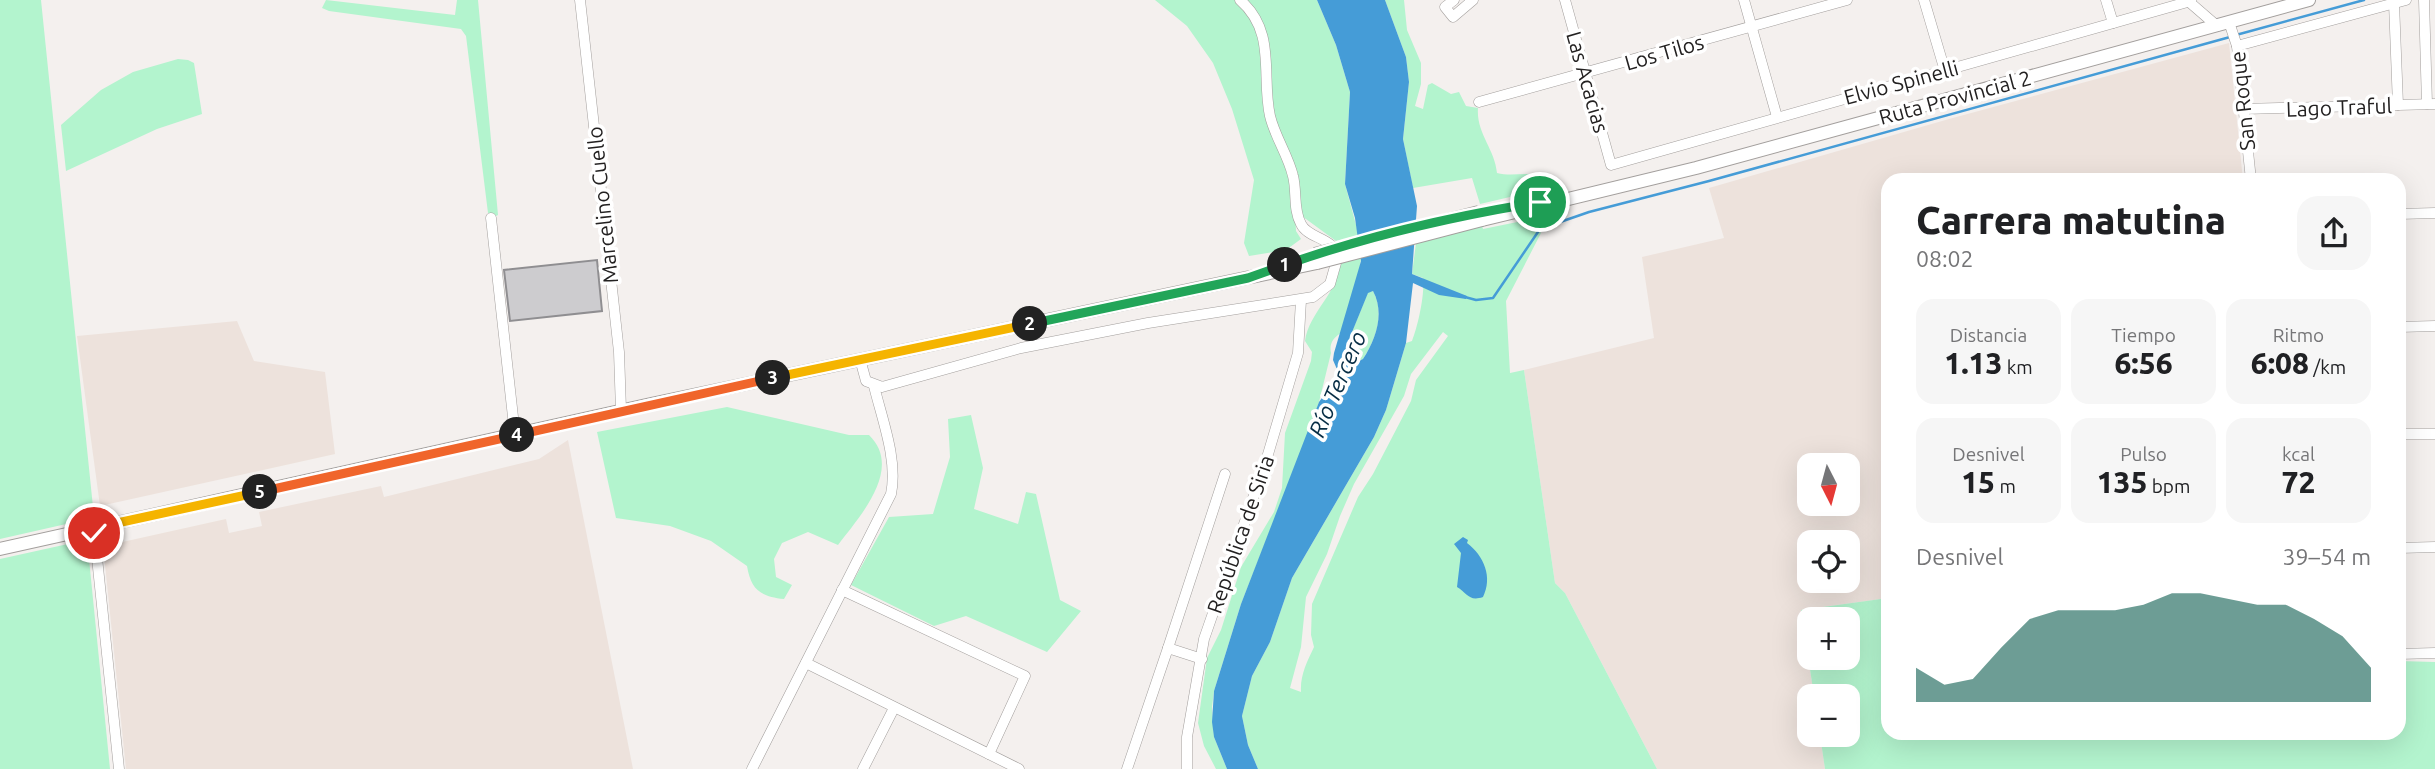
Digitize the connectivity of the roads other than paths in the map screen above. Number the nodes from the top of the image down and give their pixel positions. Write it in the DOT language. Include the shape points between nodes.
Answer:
graph roads {
  1 [pos="580,0"];
  2 [pos="1240,0"];
  3 [pos="1454,0"];
  4 [pos="1473,0"];
  5 [pos="1565,0"];
  6 [pos="1744,0"];
  7 [pos="1847,0"];
  8 [pos="1924,0"];
  9 [pos="2106,0"];
  10 [pos="2190,0"];
  11 [pos="2309,0"];
  12 [pos="2406,0"];
  13 [pos="2424,0"];
  14 [pos="2393,4"];
  15 [pos="2113,23"];
  16 [pos="2223,24"];
  17 [pos="1751,27"];
  18 [pos="2237,46"];
  19 [pos="1945,71"];
  20 [pos="1585,74"];
  21 [pos="1479,102"];
  22 [pos="2431,104"];
  23 [pos="2398,105"];
  24 [pos="2244,109"];
  25 [pos="1777,117"];
  26 [pos="1611,165"];
  27 [pos="2250,173"];
  28 [pos="2435,213"];
  29 [pos="2406,214"];
  30 [pos="491,218"];
  31 [pos="1331,245"];
  32 [pos="1336,263"];
  33 [pos="1301,300"];
  34 [pos="2435,326"];
  35 [pos="2406,327"];
  36 [pos="860,359"];
  37 [pos="874,386"];
  38 [pos="621,410"];
  39 [pos="2406,434"];
  40 [pos="2435,434"];
  41 [pos="515,435"];
  42 [pos="1225,474"];
  43 [pos="94,528"];
  44 [pos="2435,547"];
  45 [pos="2406,548"];
  46 [pos="0,549"];
  47 [pos="842,590"];
  48 [pos="1168,648"];
  49 [pos="2435,653"];
  50 [pos="2406,654"];
  51 [pos="1202,659"];
  52 [pos="806,663"];
  53 [pos="894,708"];
  54 [pos="989,754"];
  55 [pos="119,769"];
  56 [pos="752,769"];
  57 [pos="863,769"];
  58 [pos="1019,769"];
  59 [pos="1127,769"];
  60 [pos="1187,769"];
  1 -- 38 [label="street, Marcelino Cuello" via="619,352"];
  2 -- 31 [label="street" via="1262,36 1270,114 1293,174 1300,222"];
  3 -- 4 [label="street" via="1445,7 1453,16"];
  5 -- 20 [label="street, Las Acacias"];
  6 -- 17 [label="street"];
  7 -- 17 [label="street, Los Tilos"];
  8 -- 19 [label="street"];
  9 -- 15 [label="street"];
  10 -- 15 [label="street, Elvio Spinelli"];
  10 -- 16 [label="street"];
  11 -- 16 [label="main road, Ruta Provincial 2"];
  12 -- 14 [label="street"];
  13 -- 22 [label="street"];
  14 -- 18 [label="street"];
  14 -- 23 [label="street"];
  15 -- 19 [label="street, Elvio Spinelli"];
  16 -- 18 [label="street, San Roque"];
  16 -- 36 [label="main road, Ruta Provincial 2, bridge" via="1600,192 1481,216 1248,278"];
  17 -- 20 [label="street, Los Tilos"];
  17 -- 25 [label="street"];
  18 -- 24 [label="street, San Roque"];
  19 -- 25 [label="street, Elvio Spinelli"];
  20 -- 21 [label="street, Los Tilos"];
  20 -- 26 [label="street, Las Acacias"];
  22 -- 23 [label="street, Lago Traful"];
  23 -- 24 [label="street, Lago Traful"];
  24 -- 27 [label="street, San Roque"];
  25 -- 26 [label="street, Elvio Spinelli"];
  28 -- 29 [label="street"];
  30 -- 41 [label="street"];
  32 -- 33 [label="street" via="1324,290"];
  33 -- 37 [label="street" via="1033,345"];
  33 -- 51 [label="street, República de Siria" via="1298,353 1204,639"];
  34 -- 35 [label="street"];
  36 -- 37 [label="street" via="866,381"];
  36 -- 38 [label="main road, Ruta Provincial 2"];
  37 -- 47 [label="street" via="894,481"];
  38 -- 41 [label="main road, Ruta Provincial 2"];
  39 -- 40 [label="street"];
  41 -- 43 [label="main road, Ruta Provincial 2"];
  42 -- 48 [label="street"];
  43 -- 46 [label="main road, Ruta Provincial 2"];
  43 -- 55 [label="street"];
  44 -- 45 [label="street"];
  47 -- 52 [label="street"];
  47 -- 54 [label="street" via="1025,676"];
  48 -- 51 [label="street"];
  48 -- 59 [label="street"];
  49 -- 50 [label="street"];
  51 -- 60 [label="street, República de Siria" via="1187,737"];
  52 -- 53 [label="street"];
  52 -- 56 [label="street"];
  53 -- 54 [label="street"];
  53 -- 57 [label="street"];
  54 -- 58 [label="street"];
}
